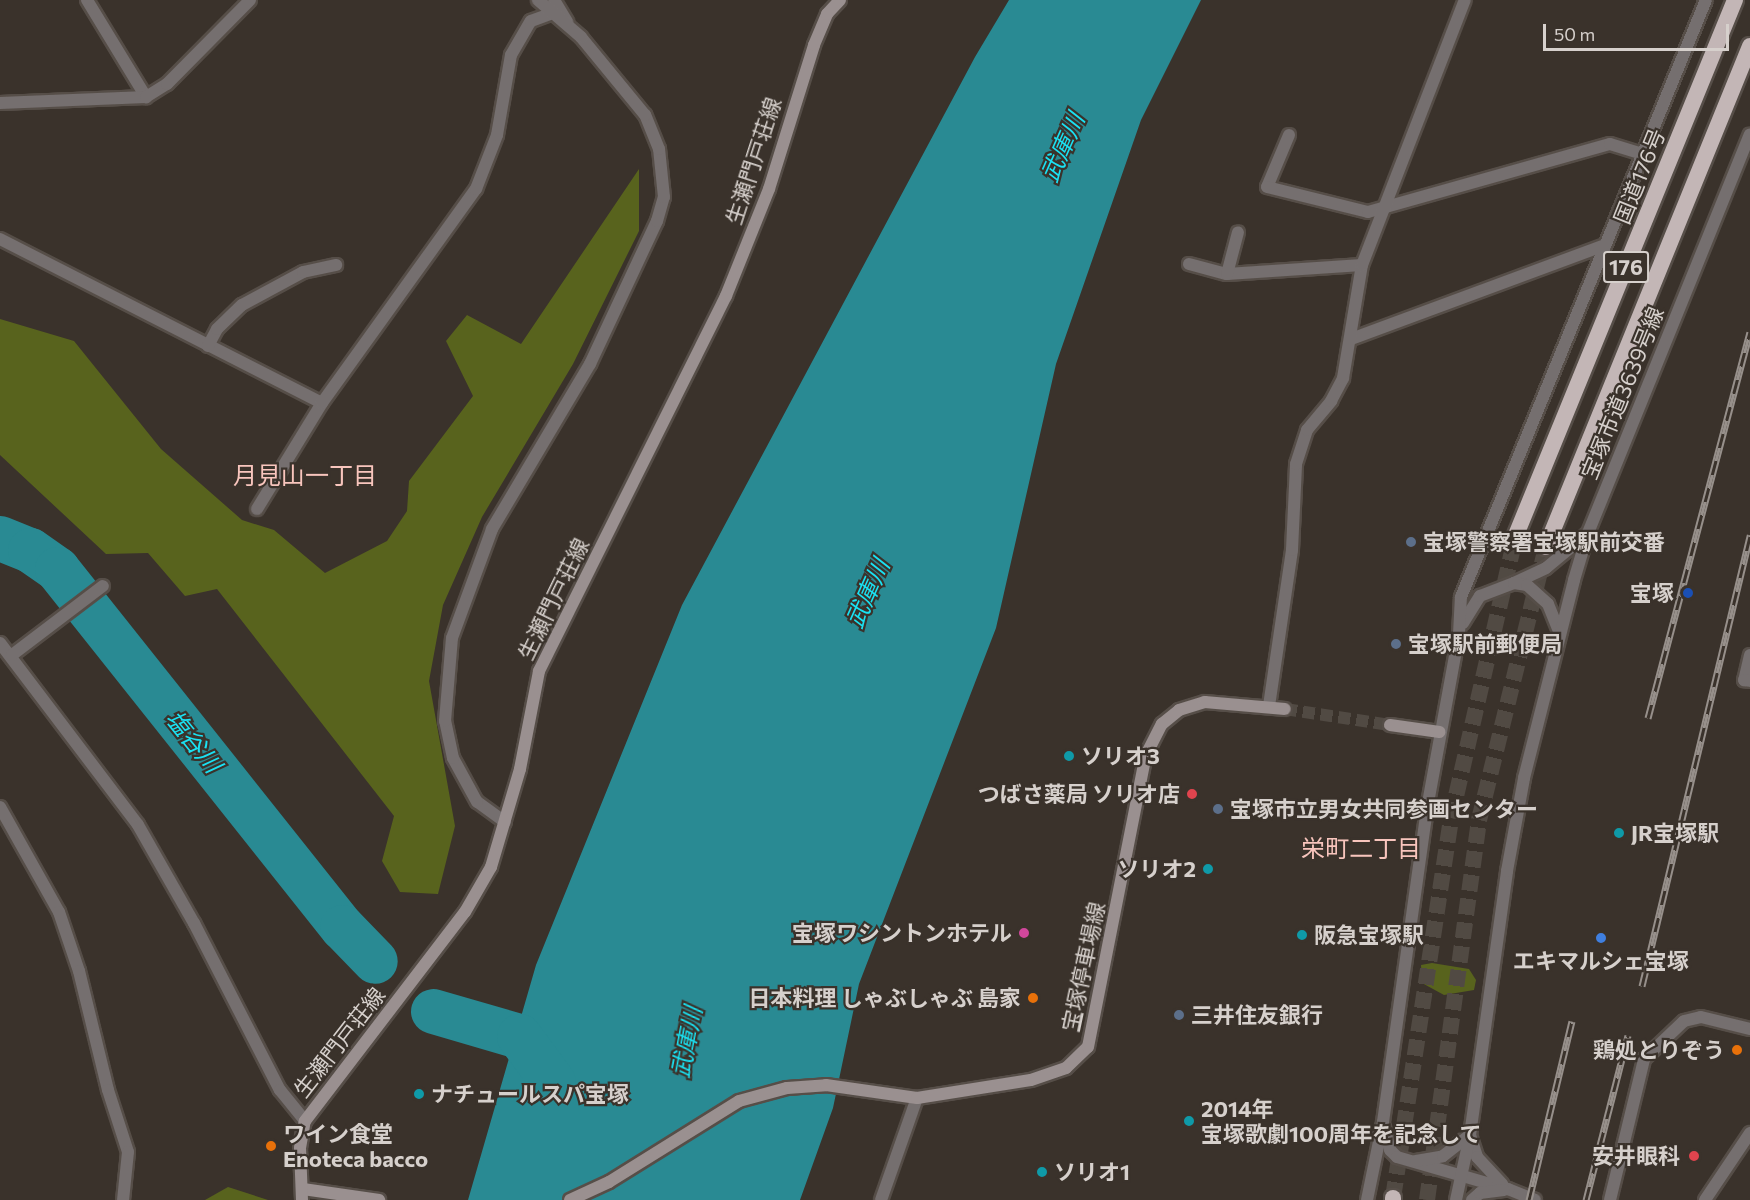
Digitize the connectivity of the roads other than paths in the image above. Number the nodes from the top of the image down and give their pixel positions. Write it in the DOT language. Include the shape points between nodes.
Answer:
graph roads {
  1 [pos="87,0"];
  2 [pos="250,0"];
  3 [pos="538,0"];
  4 [pos="554,0"];
  5 [pos="840,0"];
  6 [pos="1465,0"];
  7 [pos="1706,0"];
  8 [pos="1735,0"];
  9 [pos="550,14"];
  10 [pos="569,25"];
  11 [pos="1750,46"];
  12 [pos="146,97"];
  13 [pos="0,103"];
  14 [pos="1290,135"];
  15 [pos="1750,135"];
  16 [pos="1642,154"];
  17 [pos="1385,206"];
  18 [pos="1238,232"];
  19 [pos="0,239"];
  20 [pos="1605,245"];
  21 [pos="1189,264"];
  22 [pos="336,265"];
  23 [pos="1362,265"];
  24 [pos="1227,274"];
  25 [pos="1351,339"];
  26 [pos="208,346"];
  27 [pos="322,403"];
  28 [pos="257,508"];
  29 [pos="1588,533"];
  30 [pos="1516,535"];
  31 [pos="1546,546"];
  32 [pos="1514,583"];
  33 [pos="103,586"];
  34 [pos="1459,634"];
  35 [pos="1560,634"];
  36 [pos="0,643"];
  37 [pos="12,655"];
  38 [pos="1750,655"];
  39 [pos="1750,681"];
  40 [pos="1269,706"];
  41 [pos="1285,709"];
  42 [pos="1390,725"];
  43 [pos="1440,732"];
  44 [pos="0,807"];
  45 [pos="505,822"];
  46 [pos="1750,1029"];
  47 [pos="917,1098"];
  48 [pos="305,1121"];
  49 [pos="1383,1122"];
  50 [pos="1750,1133"];
  51 [pos="1470,1135"];
  52 [pos="1406,1160"];
  53 [pos="1459,1176"];
  54 [pos="1508,1189"];
  55 [pos="302,1194"];
  56 [pos="123,1200"];
  57 [pos="379,1200"];
  58 [pos="570,1200"];
  59 [pos="881,1200"];
  60 [pos="1367,1200"];
  61 [pos="1456,1200"];
  62 [pos="1472,1200"];
  63 [pos="1535,1200"];
  64 [pos="1610,1200"];
  65 [pos="1705,1200"];
  1 -- 12 [label="street"];
  2 -- 12 [label="street" via="168,84"];
  3 -- 9 [label="street"];
  4 -- 10 [label="street"];
  5 -- 45 [label="main road, 生瀬門戸荘線" via="827,14 814,45 769,189 726,296 539,670"];
  6 -- 17 [label="street"];
  7 -- 16 [label="street"];
  8 -- 30 [label="highway, 国道176号 / 176"];
  9 -- 10 [label="street"];
  9 -- 27 [label="street" via="531,21 511,55 497,135 476,189"];
  10 -- 45 [label="street" via="632,97 654,130 664,172 664,196 657,221 590,364 492,529 452,638 445,721 453,758 477,802"];
  11 -- 31 [label="highway, 176"];
  12 -- 13 [label="street"];
  14 -- 17 [label="street" via="1267,187 1368,212"];
  15 -- 29 [label="street, 宝塚市道3639号線"];
  16 -- 17 [label="street" via="1610,144"];
  16 -- 20 [label="street"];
  17 -- 23 [label="street"];
  18 -- 24 [label="street"];
  19 -- 26 [label="street"];
  20 -- 25 [label="street"];
  20 -- 34 [label="street" via="1461,597"];
  21 -- 24 [label="street"];
  22 -- 26 [label="street" via="303,272 242,305 218,329"];
  23 -- 24 [label="street"];
  23 -- 25 [label="street"];
  25 -- 40 [label="street" via="1343,378 1331,401 1307,430 1296,464 1292,550"];
  26 -- 27 [label="street"];
  27 -- 28 [label="street"];
  29 -- 32 [label="street" via="1546,568"];
  29 -- 35 [label="street, 宝塚市道3639号線"];
  32 -- 34 [label="street" via="1480,596 1468,611"];
  32 -- 35 [label="street" via="1527,585 1548,604"];
  33 -- 37 [label="street"];
  34 -- 43 [label="street"];
  35 -- 51 [label="street, 宝塚市道3639号線" via="1524,778 1509,859"];
  36 -- 37 [label="street"];
  37 -- 48 [label="street" via="138,825 194,923 280,1090"];
  38 -- 39 [label="street" via="1744,680"];
  40 -- 41 [label="main road, 宝塚停車場線"];
  40 -- 47 [label="main road, 宝塚停車場線" via="1204,702 1179,710 1161,724 1146,755 1088,1047 1066,1068 1031,1080"];
  42 -- 43 [label="main road"];
  43 -- 49 [label="street"];
  44 -- 56 [label="street" via="58,912 79,971 108,1090 128,1152"];
  45 -- 48 [label="main road, 生瀬門戸荘線" via="491,867 465,912"];
  46 -- 64 [label="street" via="1701,1017 1684,1021 1644,1059"];
  47 -- 58 [label="main road, 宝塚停車場線" via="826,1085 787,1088 740,1101 609,1182"];
  47 -- 59 [label="street"];
  48 -- 55 [label="main road, 生瀬門戸荘線" via="300,1148"];
  49 -- 52 [label="street" via="1390,1150"];
  49 -- 60 [label="street"];
  50 -- 65 [label="street"];
  51 -- 52 [label="street" via="1443,1156"];
  51 -- 53 [label="street, 宝塚市道3639号線"];
  51 -- 54 [label="street" via="1477,1157"];
  52 -- 53 [label="street"];
  53 -- 54 [label="street"];
  53 -- 61 [label="street, 宝塚市道3639号線"];
  54 -- 62 [label="street" via="1480,1193"];
  54 -- 63 [label="street"];
  55 -- 57 [label="main road"];
}
